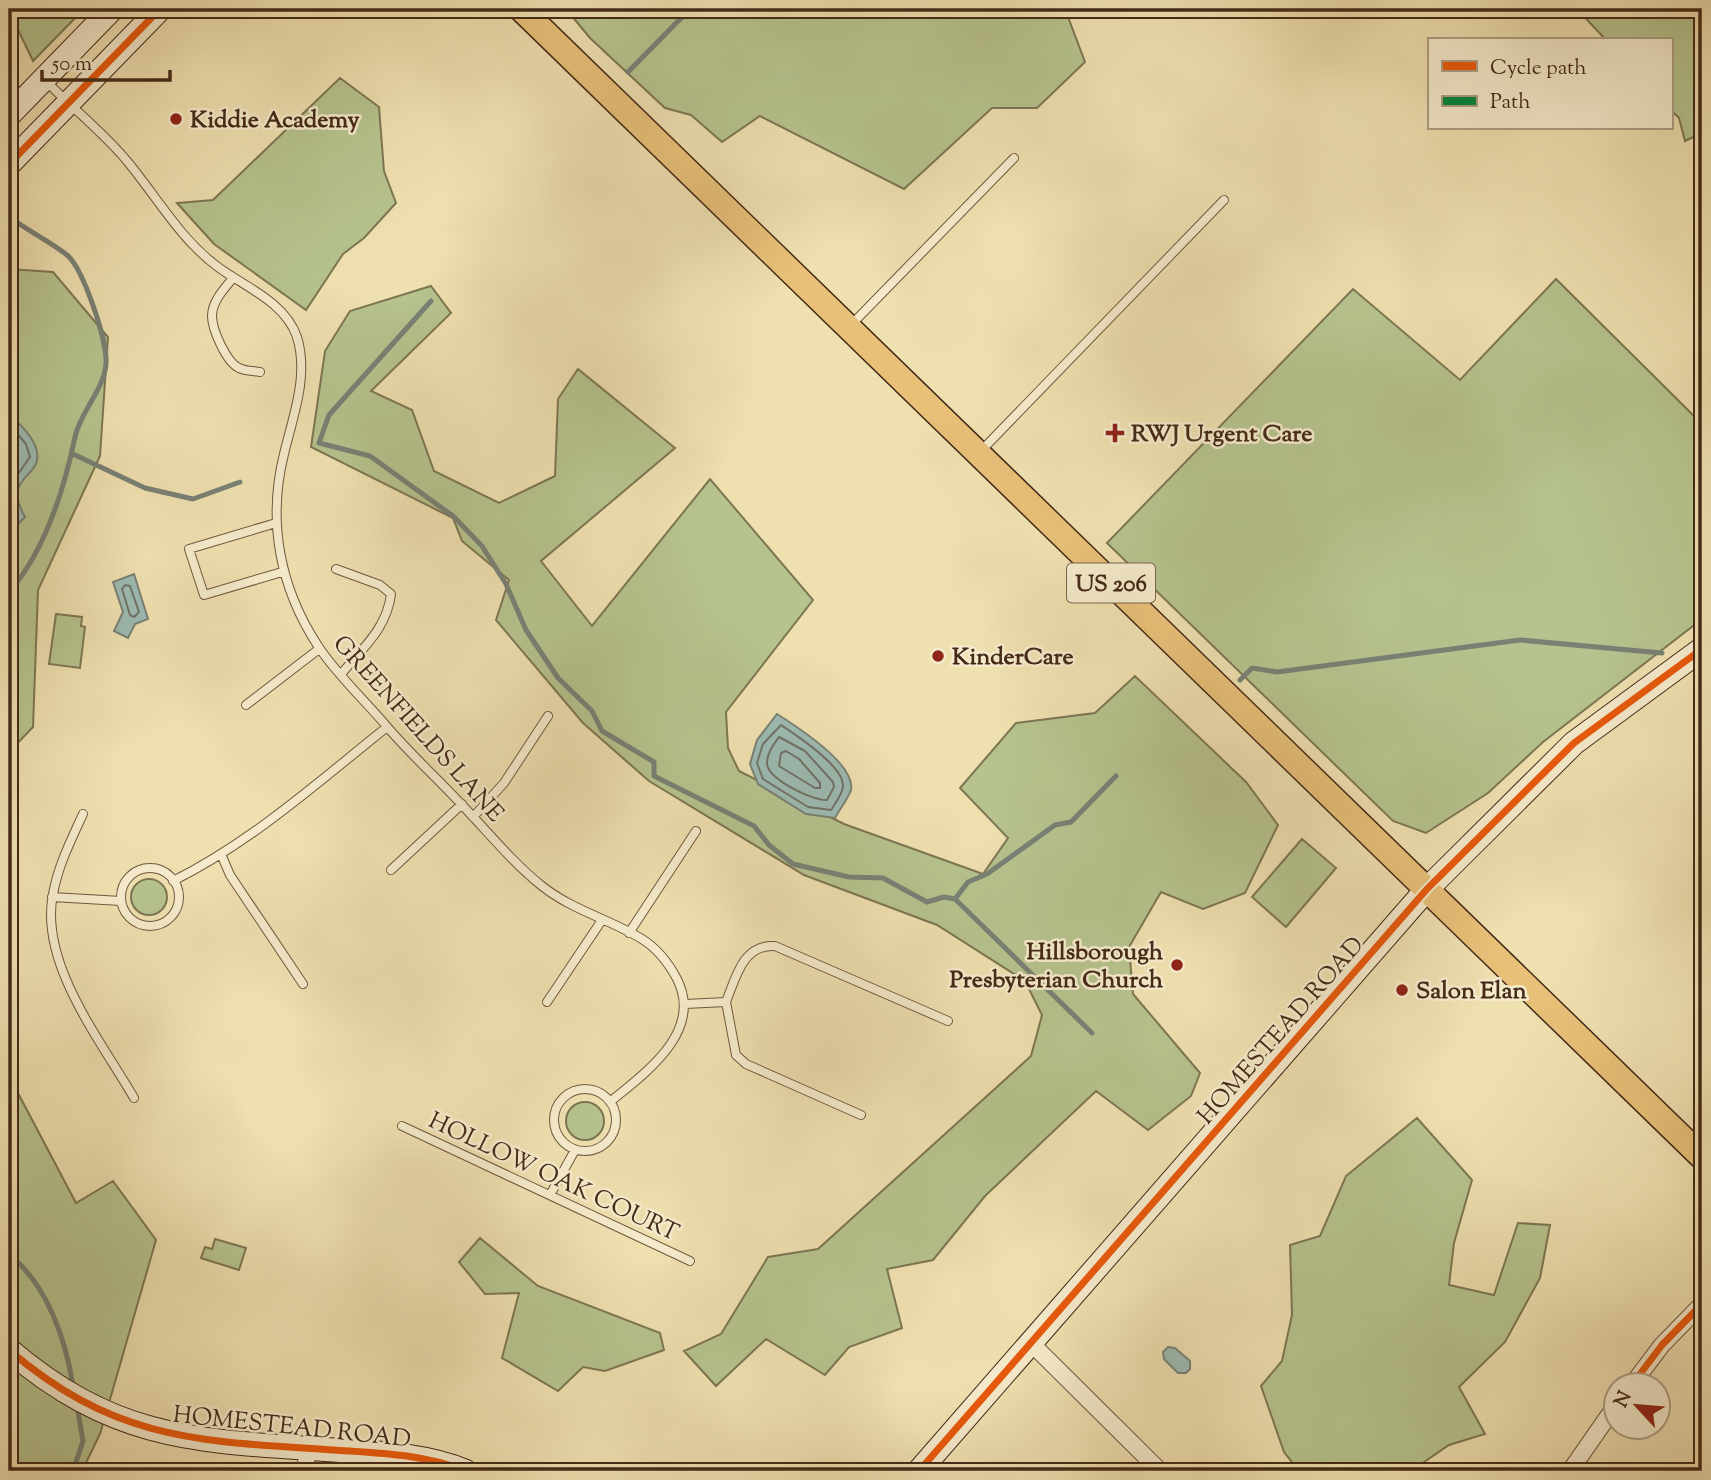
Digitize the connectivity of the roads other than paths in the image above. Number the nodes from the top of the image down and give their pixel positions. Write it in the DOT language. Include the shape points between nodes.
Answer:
graph roads {
  1 [pos="112,9"];
  2 [pos="521,9"];
  3 [pos="157,10"];
  4 [pos="44,79"];
  5 [pos="68,104"];
  6 [pos="9,115"];
  7 [pos="1014,158"];
  8 [pos="9,164"];
  9 [pos="1224,200"];
  10 [pos="233,278"];
  11 [pos="849,327"];
  12 [pos="260,372"];
  13 [pos="978,454"];
  14 [pos="276,523"];
  15 [pos="336,569"];
  16 [pos="282,572"];
  17 [pos="319,649"];
  18 [pos="1702,649"];
  19 [pos="342,673"];
  20 [pos="246,705"];
  21 [pos="548,716"];
  22 [pos="387,727"];
  23 [pos="462,804"];
  24 [pos="83,814"];
  25 [pos="473,817"];
  26 [pos="696,831"];
  27 [pos="221,854"];
  28 [pos="391,870"];
  29 [pos="173,881"];
  30 [pos="1427,889"];
  31 [pos="52,897"];
  32 [pos="121,901"];
  33 [pos="602,920"];
  34 [pos="629,933"];
  35 [pos="303,984"];
  36 [pos="547,1002"];
  37 [pos="726,1002"];
  38 [pos="685,1004"];
  39 [pos="948,1021"];
  40 [pos="134,1098"];
  41 [pos="610,1102"];
  42 [pos="861,1115"];
  43 [pos="402,1126"];
  44 [pos="575,1150"];
  45 [pos="1702,1157"];
  46 [pos="550,1195"];
  47 [pos="690,1261"];
  48 [pos="1702,1304"];
  49 [pos="1031,1343"];
  50 [pos="9,1350"];
  51 [pos="1641,1372"];
  52 [pos="1602,1425"];
  53 [pos="307,1460"];
  54 [pos="465,1471"];
  55 [pos="919,1471"];
  56 [pos="1160,1471"];
  57 [pos="1570,1471"];
  1 -- 4 [label="street"];
  2 -- 11 [label="main road, US 206"];
  3 -- 5 [label="street"];
  4 -- 5 [label="lane, GREENFIELDS LANE"];
  4 -- 6 [label="street"];
  5 -- 8 [label="street"];
  5 -- 10 [label="lane, GREENFIELDS LANE" via="125,158 194,246"];
  7 -- 11 [label="lane"];
  9 -- 13 [label="lane"];
  10 -- 12 [label="lane" via="215,303 214,328 230,362"];
  10 -- 14 [label="lane, GREENFIELDS LANE" via="285,315 303,359 281,466"];
  11 -- 13 [label="main road, US 206"];
  13 -- 30 [label="main road, US 206"];
  14 -- 16 [label="lane, GREENFIELDS LANE"];
  14 -- 16 [label="lane" via="189,549 204,594"];
  15 -- 19 [label="lane" via="380,585 391,594 389,612 372,641"];
  16 -- 17 [label="lane, GREENFIELDS LANE"];
  17 -- 19 [label="lane, GREENFIELDS LANE"];
  17 -- 20 [label="lane"];
  18 -- 30 [label="street, HOMESTEAD ROAD" via="1574,743"];
  19 -- 22 [label="lane, GREENFIELDS LANE"];
  21 -- 25 [label="lane" via="504,783"];
  22 -- 23 [label="lane, GREENFIELDS LANE"];
  22 -- 27 [label="lane" via="323,782"];
  23 -- 25 [label="lane, GREENFIELDS LANE"];
  23 -- 28 [label="lane"];
  24 -- 31 [label="lane"];
  25 -- 33 [label="lane, GREENFIELDS LANE" via="543,887"];
  26 -- 34 [label="lane"];
  27 -- 29 [label="lane"];
  27 -- 35 [label="lane" via="233,880"];
  29 -- 32 [label="lane" via="154,869 137,871 124,884"];
  29 -- 32 [label="lane" via="178,903 159,925 130,919"];
  30 -- 45 [label="main road, US 206"];
  30 -- 49 [label="street, HOMESTEAD ROAD"];
  31 -- 32 [label="lane"];
  31 -- 40 [label="lane" via="54,948 63,975"];
  33 -- 34 [label="lane, GREENFIELDS LANE"];
  33 -- 36 [label="lane"];
  34 -- 38 [label="lane, GREENFIELDS LANE" via="669,964"];
  37 -- 38 [label="lane"];
  37 -- 39 [label="lane" via="751,951 762,945 775,946"];
  37 -- 42 [label="lane" via="736,1055"];
  38 -- 41 [label="lane" via="669,1048"];
  41 -- 44 [label="lane" via="616,1121 610,1139 594,1150"];
  41 -- 44 [label="lane" via="582,1090 564,1098 557,1107 555,1128"];
  43 -- 46 [label="lane, HOLLOW OAK COURT"];
  44 -- 46 [label="lane"];
  46 -- 47 [label="lane, HOLLOW OAK COURT"];
  48 -- 51 [label="street"];
  49 -- 55 [label="street, HOMESTEAD ROAD"];
  49 -- 56 [label="street"];
  50 -- 53 [label="street, HOMESTEAD ROAD" via="29,1368 116,1418 153,1431"];
  52 -- 57 [label="street"];
  53 -- 54 [label="street, HOMESTEAD ROAD" via="392,1454"];
}
